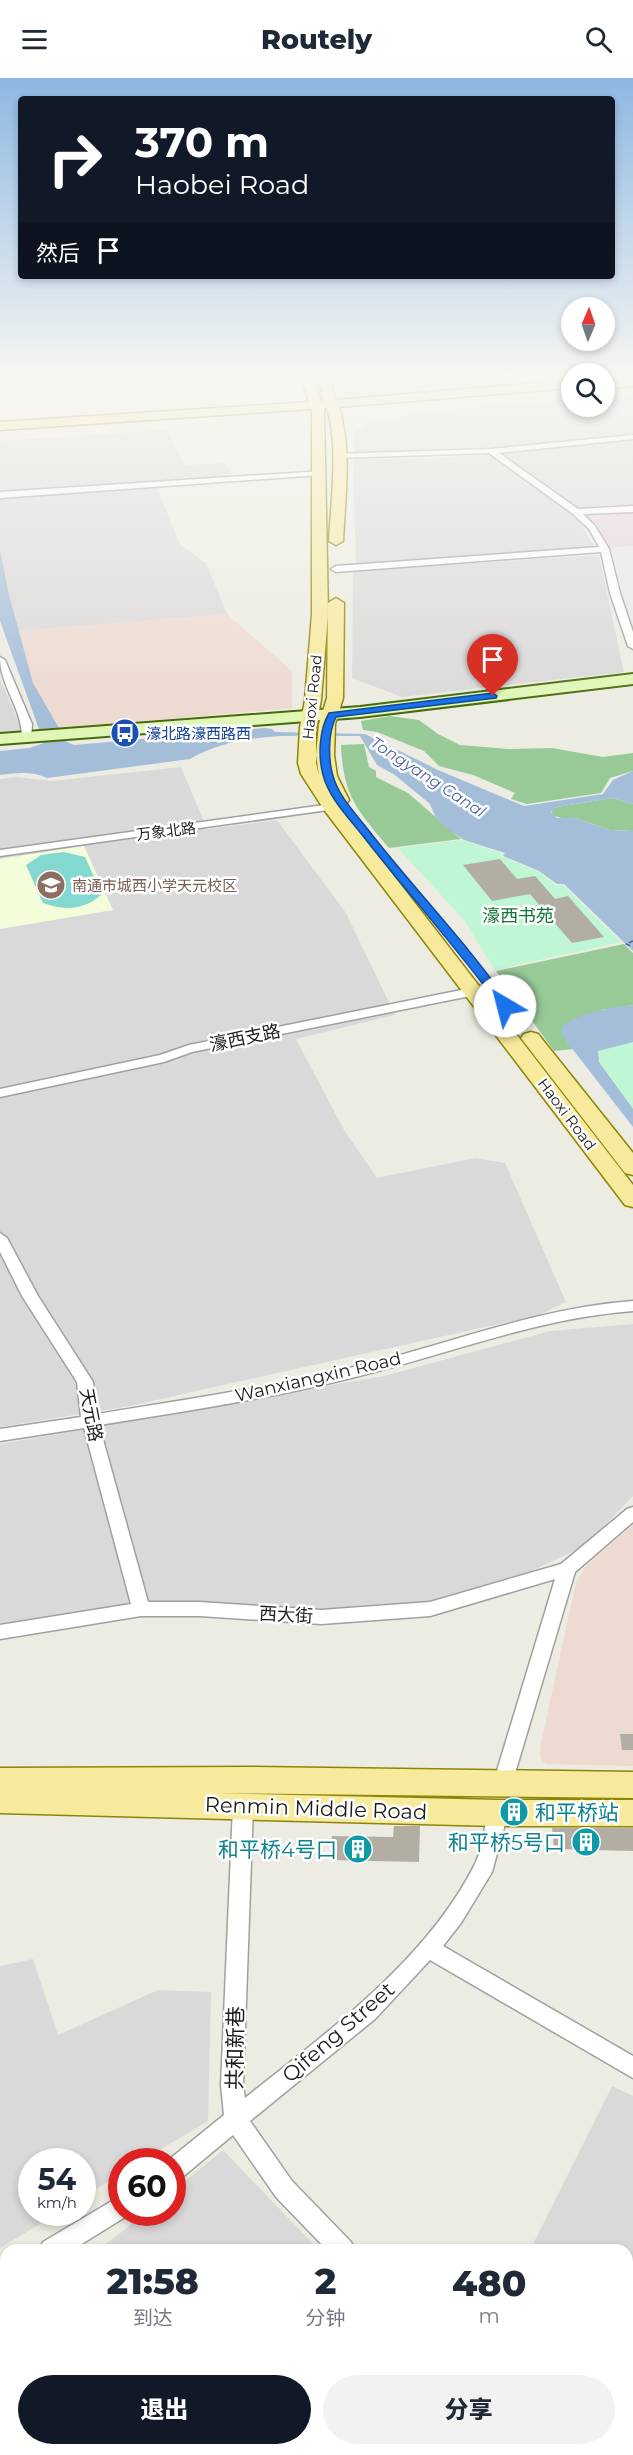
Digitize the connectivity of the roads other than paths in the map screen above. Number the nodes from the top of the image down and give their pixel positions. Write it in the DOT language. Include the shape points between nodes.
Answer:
graph roads {
  1 [pos="132,486"];
  2 [pos="320,486"];
  3 [pos="338,486"];
  4 [pos="540,486"];
  5 [pos="0,495"];
  6 [pos="633,509"];
  7 [pos="576,512"];
  8 [pos="605,549"];
  9 [pos="336,580"];
  10 [pos="633,646"];
  11 [pos="0,660"];
  12 [pos="633,676"];
  13 [pos="331,716"];
  14 [pos="309,725"];
  15 [pos="31,736"];
  16 [pos="0,739"];
  17 [pos="331,807"];
  18 [pos="0,853"];
  19 [pos="483,989"];
  20 [pos="0,1092"];
  21 [pos="633,1168"];
  22 [pos="633,1200"];
  23 [pos="0,1238"];
  24 [pos="633,1306"];
  25 [pos="90,1421"];
  26 [pos="0,1435"];
  27 [pos="633,1513"];
  28 [pos="567,1569"];
  29 [pos="141,1609"];
  30 [pos="0,1632"];
  31 [pos="0,1781"];
  32 [pos="633,1785"];
  33 [pos="500,1799"];
  34 [pos="0,1800"];
  35 [pos="243,1806"];
  36 [pos="633,1813"];
  37 [pos="428,1948"];
  38 [pos="633,2068"];
  39 [pos="236,2120"];
  40 [pos="186,2160"];
  41 [pos="108,2215"];
  42 [pos="61,2244"];
  43 [pos="337,2244"];
  1 -- 5 [label="street"];
  2 -- 14 [label="main road, Haoxi Road" via="320,614"];
  3 -- 9 [label="main road, Haoxi Road"];
  4 -- 7 [label="street"];
  6 -- 7 [label="street"];
  7 -- 8 [label="street"];
  8 -- 9 [label="street"];
  8 -- 10 [label="street"];
  9 -- 13 [label="main road, Haoxi Road"];
  11 -- 15 [label="street"];
  12 -- 13 [label="street"];
  13 -- 14 [label="street"];
  13 -- 19 [label="main road, Haoxi Road" via="325,755 328,776 337,795"];
  14 -- 15 [label="street" via="177,725"];
  14 -- 17 [label="main road, Haoxi Road" via="310,774"];
  15 -- 16 [label="street"];
  17 -- 18 [label="street, 万象北路"];
  17 -- 19 [label="main road, Haoxi Road"];
  19 -- 20 [label="street, 濠西支路"];
  19 -- 21 [label="main road, Haoxi Road"];
  19 -- 22 [label="main road, Haoxi Road"];
  23 -- 25 [label="street, 天元路" via="30,1296 85,1382"];
  24 -- 25 [label="street, Wanxiangxin Road" via="554,1317 264,1392"];
  25 -- 26 [label="street, Wanxiangxin Road"];
  25 -- 29 [label="street, 天元路"];
  27 -- 28 [label="street"];
  28 -- 29 [label="street, 西大街" via="430,1609 321,1617"];
  28 -- 33 [label="street, Qifeng Street"];
  29 -- 30 [label="street, 西大街"];
  31 -- 33 [label="main road, Renmin Middle Road" via="253,1780"];
  32 -- 33 [label="main road, Renmin Middle Road"];
  33 -- 35 [label="main road, Renmin Middle Road"];
  33 -- 36 [label="main road, Renmin Middle Road"];
  33 -- 37 [label="street, Qifeng Street" via="485,1866 454,1917"];
  34 -- 35 [label="main road, Renmin Middle Road"];
  35 -- 39 [label="street, 共和新巷" via="232,2085"];
  37 -- 38 [label="street"];
  37 -- 39 [label="street, Qifeng Street" via="367,2012"];
  39 -- 40 [label="street, Qifeng Street"];
  39 -- 43 [label="street, 共和新巷" via="284,2189"];
  41 -- 42 [label="street"];
}
